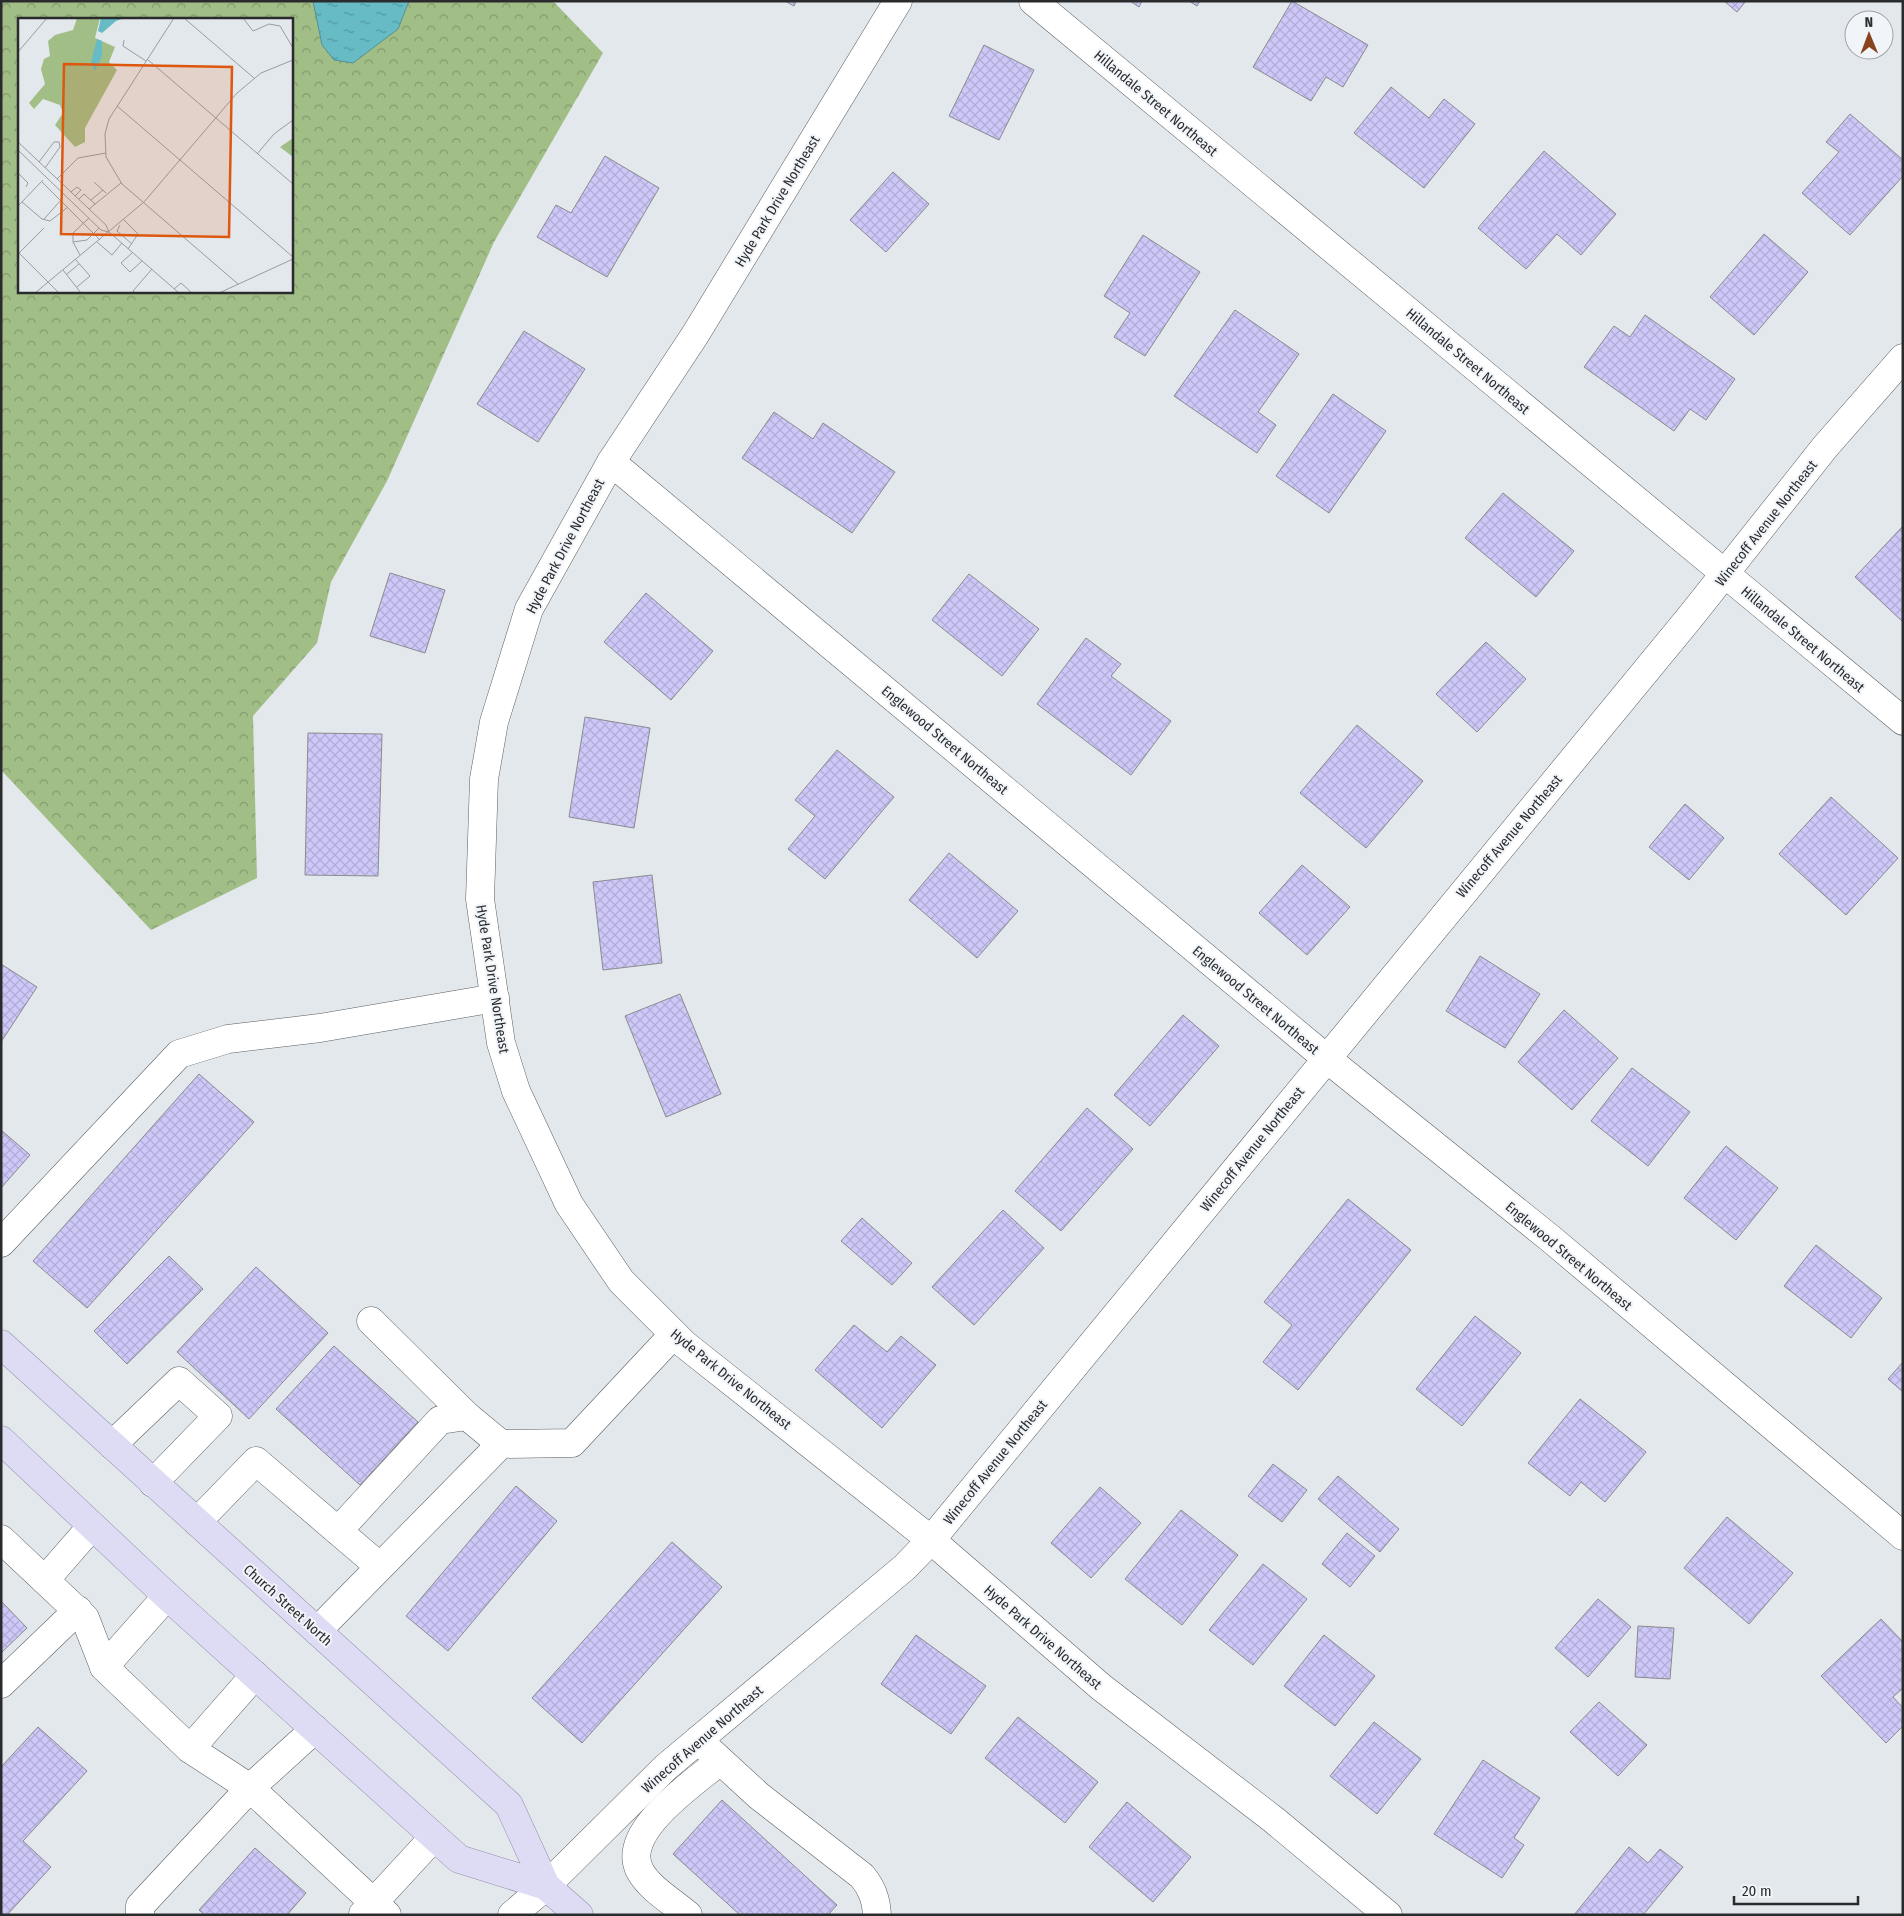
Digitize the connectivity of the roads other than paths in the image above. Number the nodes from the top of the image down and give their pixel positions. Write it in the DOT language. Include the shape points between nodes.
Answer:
graph roads {
  1 [pos="898,1"];
  2 [pos="1033,1"];
  3 [pos="1903,358"];
  4 [pos="611,462"];
  5 [pos="1725,575"];
  6 [pos="1903,721"];
  7 [pos="495,998"];
  8 [pos="1326,1058"];
  9 [pos="1,1243"];
  10 [pos="371,1321"];
  11 [pos="674,1334"];
  12 [pos="1,1344"];
  13 [pos="467,1416"];
  14 [pos="1,1440"];
  15 [pos="501,1444"];
  16 [pos="112,1445"];
  17 [pos="153,1482"];
  18 [pos="196,1522"];
  19 [pos="92,1526"];
  20 [pos="338,1531"];
  21 [pos="1903,1536"];
  22 [pos="1,1539"];
  23 [pos="931,1540"];
  24 [pos="379,1566"];
  25 [pos="45,1580"];
  26 [pos="167,1596"];
  27 [pos="78,1610"];
  28 [pos="317,1631"];
  29 [pos="104,1667"];
  30 [pos="255,1675"];
  31 [pos="1,1684"];
  32 [pos="315,1730"];
  33 [pos="698,1740"];
  34 [pos="190,1749"];
  35 [pos="720,1761"];
  36 [pos="650,1784"];
  37 [pos="250,1788"];
  38 [pos="667,1805"];
  39 [pos="434,1837"];
  40 [pos="546,1886"];
  41 [pos="374,1910"];
  42 [pos="140,1915"];
  43 [pos="512,1915"];
  44 [pos="579,1915"];
  45 [pos="688,1915"];
  46 [pos="876,1915"];
  47 [pos="1388,1915"];
  1 -- 4 [label="street, Hyde Park Drive Northeast" via="695,335"];
  2 -- 5 [label="street, Hillandale Street Northeast"];
  3 -- 5 [label="street, Winecoff Avenue Northeast" via="1825,447"];
  4 -- 7 [label="street, Hyde Park Drive Northeast" via="529,609 494,722 484,779 480,899"];
  4 -- 8 [label="street, Englewood Street Northeast"];
  5 -- 6 [label="street, Hillandale Street Northeast"];
  5 -- 8 [label="street, Winecoff Avenue Northeast"];
  7 -- 9 [label="street" via="320,1028 228,1039 179,1054"];
  7 -- 11 [label="street, Hyde Park Drive Northeast" via="501,1043 516,1091 569,1204 621,1281"];
  8 -- 21 [label="street, Englewood Street Northeast" via="1551,1239"];
  8 -- 23 [label="street, Winecoff Avenue Northeast"];
  10 -- 13 [label="street"];
  11 -- 15 [label="street" via="572,1444"];
  11 -- 23 [label="street, Hyde Park Drive Northeast"];
  12 -- 16 [label="main road, Church Street North"];
  13 -- 15 [label="street"];
  13 -- 20 [label="street" via="440,1420"];
  14 -- 19 [label="main road, Church Street North"];
  15 -- 24 [label="street"];
  16 -- 17 [label="main road, Church Street North"];
  16 -- 17 [label="street" via="179,1381 218,1416"];
  17 -- 18 [label="main road, Church Street North"];
  18 -- 20 [label="street" via="256,1461"];
  18 -- 28 [label="main road, Church Street North"];
  19 -- 25 [label="street"];
  19 -- 26 [label="main road, Church Street North"];
  20 -- 24 [label="street"];
  22 -- 25 [label="street"];
  23 -- 33 [label="street, Winecoff Avenue Northeast" via="905,1567"];
  23 -- 47 [label="street, Hyde Park Drive Northeast" via="1101,1687 1274,1820"];
  24 -- 28 [label="street"];
  25 -- 27 [label="street"];
  26 -- 29 [label="street"];
  26 -- 30 [label="main road, Church Street North"];
  27 -- 29 [label="street" via="85,1618"];
  27 -- 31 [label="street"];
  28 -- 40 [label="main road, Church Street North" via="509,1805"];
  29 -- 34 [label="street"];
  30 -- 32 [label="main road, Church Street North"];
  30 -- 34 [label="street"];
  32 -- 37 [label="street"];
  32 -- 39 [label="main road, Church Street North"];
  33 -- 35 [label="street"];
  33 -- 36 [label="street, Winecoff Avenue Northeast"];
  34 -- 37 [label="street"];
  35 -- 38 [label="street"];
  35 -- 46 [label="street" via="759,1796 862,1876 876,1902"];
  36 -- 38 [label="street"];
  36 -- 40 [label="street, Winecoff Avenue Northeast"];
  37 -- 41 [label="street"];
  37 -- 42 [label="street" via="140,1906"];
  38 -- 45 [label="street" via="641,1835 638,1851 640,1870"];
  39 -- 40 [label="main road, Church Street North" via="459,1860"];
  39 -- 41 [label="street"];
  40 -- 43 [label="street, Winecoff Avenue Northeast"];
  40 -- 44 [label="main road, Church Street North"];
}
